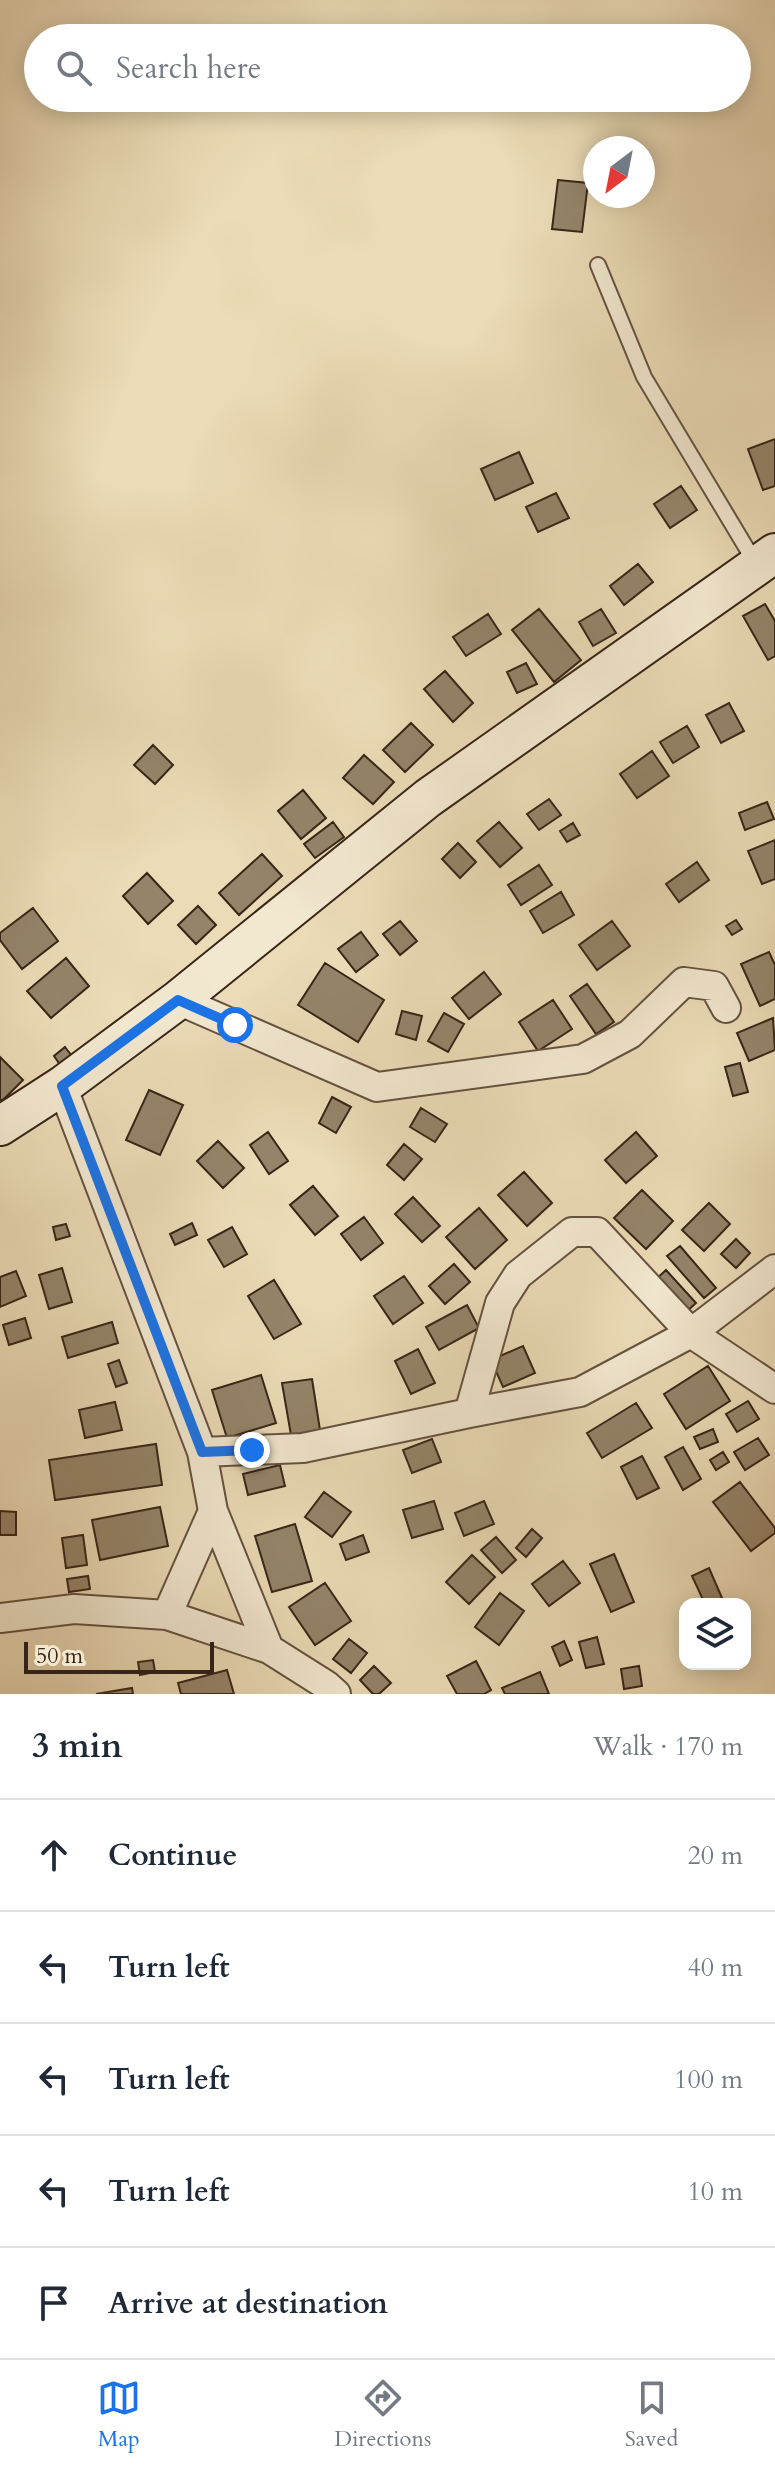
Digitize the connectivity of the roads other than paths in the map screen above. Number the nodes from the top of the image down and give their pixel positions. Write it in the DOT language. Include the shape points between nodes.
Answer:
graph roads {
  1 [pos="598,265"];
  2 [pos="766,559"];
  3 [pos="178,1000"];
  4 [pos="726,1008"];
  5 [pos="62,1086"];
  6 [pos="0,1126"];
  7 [pos="775,1269"];
  8 [pos="691,1333"];
  9 [pos="775,1389"];
  10 [pos="469,1413"];
  11 [pos="202,1452"];
  12 [pos="213,1511"];
  13 [pos="167,1615"];
  14 [pos="0,1618"];
  15 [pos="269,1649"];
  16 [pos="336,1694"];
  1 -- 2 [label="lane" via="644,377"];
  2 -- 3 [label="street" via="428,798"];
  3 -- 4 [label="street" via="377,1087 583,1059 630,1034 684,982 714,986"];
  3 -- 5 [label="street"];
  5 -- 6 [label="street"];
  5 -- 11 [label="street"];
  7 -- 8 [label="street"];
  8 -- 9 [label="street"];
  8 -- 10 [label="street" via="580,1392"];
  8 -- 10 [label="street" via="597,1232 572,1232 518,1275 500,1303"];
  10 -- 11 [label="street" via="303,1448"];
  11 -- 12 [label="street"];
  12 -- 13 [label="street"];
  12 -- 15 [label="street"];
  13 -- 14 [label="street" via="74,1609"];
  13 -- 15 [label="street"];
  15 -- 16 [label="street"];
}
